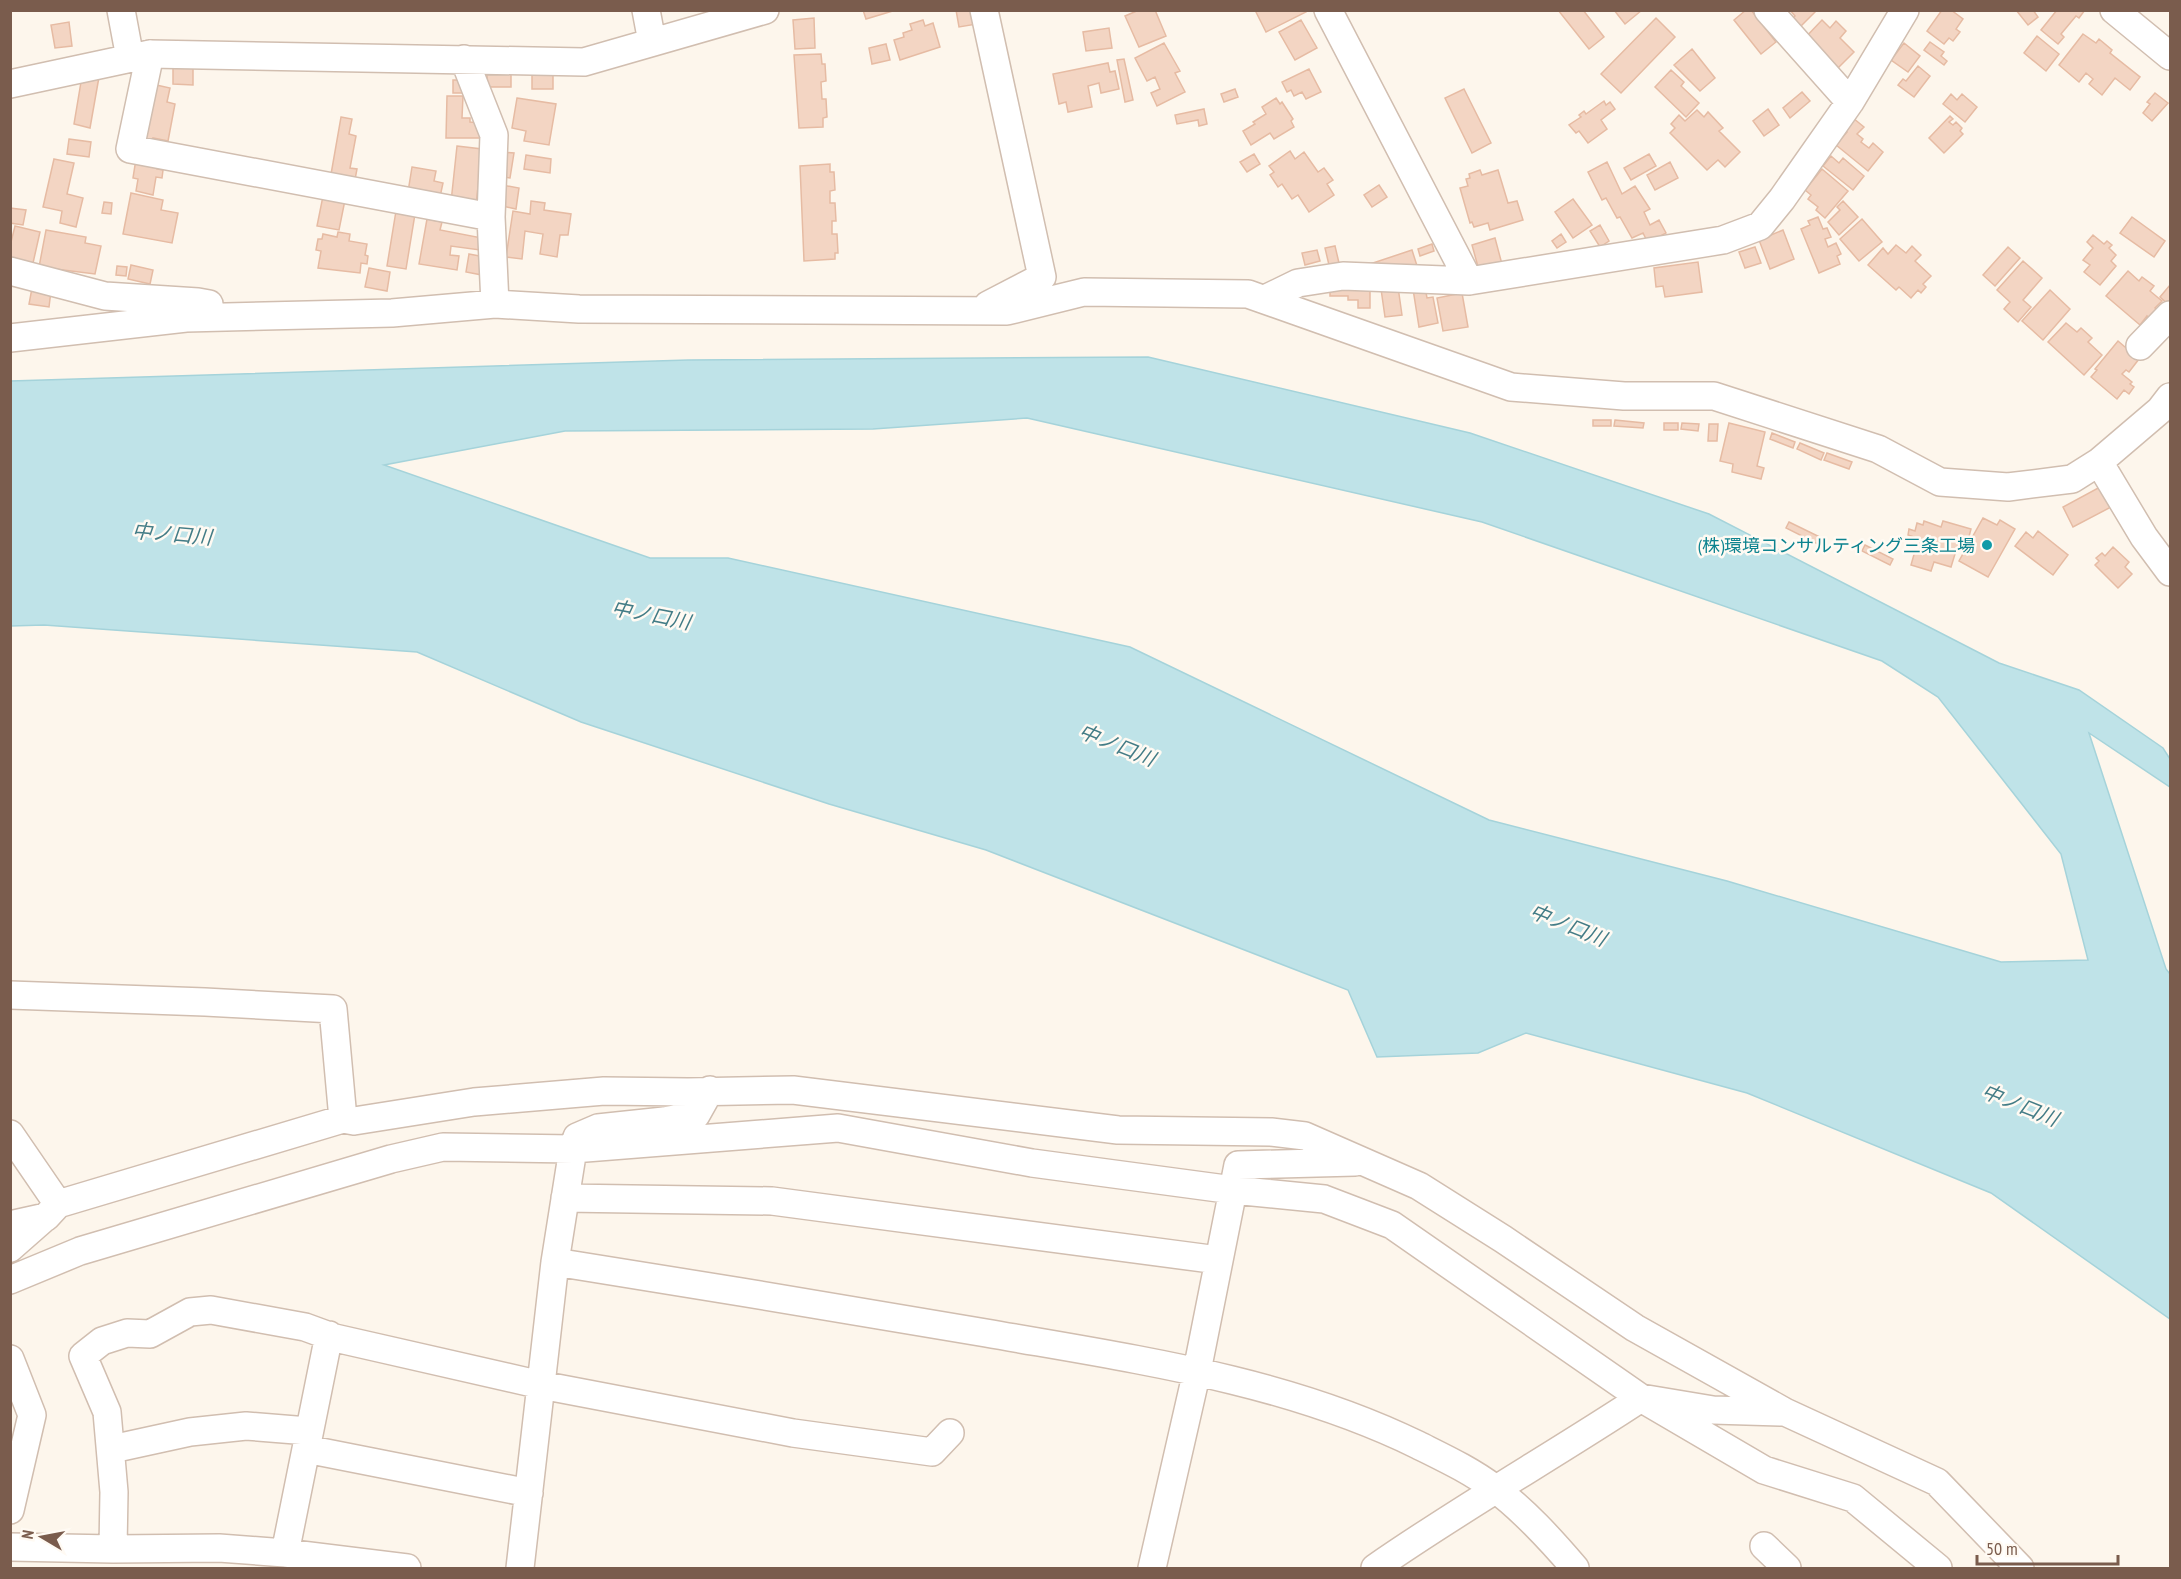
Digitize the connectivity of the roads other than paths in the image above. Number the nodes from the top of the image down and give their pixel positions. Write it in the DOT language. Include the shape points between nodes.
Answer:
graph roads {
  1 [pos="121,10"];
  2 [pos="646,10"];
  3 [pos="765,10"];
  4 [pos="984,10"];
  5 [pos="1328,10"];
  6 [pos="1768,10"];
  7 [pos="1905,10"];
  8 [pos="2114,10"];
  9 [pos="652,42"];
  10 [pos="140,56"];
  11 [pos="2170,56"];
  12 [pos="464,59"];
  13 [pos="10,84"];
  14 [pos="1850,102"];
  15 [pos="491,217"];
  16 [pos="10,271"];
  17 [pos="1469,281"];
  18 [pos="1265,299"];
  19 [pos="495,304"];
  20 [pos="976,311"];
  21 [pos="251,315"];
  22 [pos="2170,315"];
  23 [pos="10,338"];
  24 [pos="2140,346"];
  25 [pos="2170,397"];
  26 [pos="2099,462"];
  27 [pos="2170,572"];
  28 [pos="10,996"];
  29 [pos="710,1090"];
  30 [pos="343,1119"];
  31 [pos="10,1134"];
  32 [pos="573,1149"];
  33 [pos="1362,1162"];
  34 [pos="1233,1190"];
  35 [pos="565,1198"];
  36 [pos="52,1210"];
  37 [pos="10,1226"];
  38 [pos="10,1248"];
  39 [pos="1218,1260"];
  40 [pos="555,1262"];
  41 [pos="10,1280"];
  42 [pos="329,1335"];
  43 [pos="10,1359"];
  44 [pos="1197,1371"];
  45 [pos="541,1385"];
  46 [pos="1641,1398"];
  47 [pos="1785,1412"];
  48 [pos="950,1433"];
  49 [pos="307,1440"];
  50 [pos="112,1449"];
  51 [pos="1495,1489"];
  52 [pos="529,1493"];
  53 [pos="10,1510"];
  54 [pos="1764,1546"];
  55 [pos="10,1547"];
  56 [pos="113,1549"];
  57 [pos="285,1553"];
  58 [pos="219,1558"];
  59 [pos="407,1569"];
  60 [pos="520,1569"];
  61 [pos="1152,1569"];
  62 [pos="1375,1569"];
  63 [pos="1575,1569"];
  64 [pos="1788,1569"];
  65 [pos="1938,1569"];
  66 [pos="2020,1569"];
  1 -- 10 [label="street"];
  2 -- 9 [label="street"];
  3 -- 9 [label="street"];
  4 -- 20 [label="street" via="1041,277"];
  5 -- 17 [label="street"];
  6 -- 14 [label="street"];
  7 -- 14 [label="street"];
  8 -- 11 [label="street"];
  9 -- 12 [label="street" via="584,62"];
  10 -- 12 [label="street"];
  10 -- 13 [label="street"];
  10 -- 15 [label="street" via="130,149"];
  12 -- 15 [label="street" via="494,135"];
  14 -- 17 [label="street" via="1760,226 1723,240"];
  15 -- 19 [label="street"];
  16 -- 21 [label="street" via="105,296 198,302"];
  17 -- 18 [label="street" via="1343,276 1298,283"];
  18 -- 20 [label="street" via="1248,294 1084,292 1007,311"];
  18 -- 26 [label="street" via="1511,387 1624,396 1714,396 1878,449 1940,482 2008,487 2072,479"];
  19 -- 20 [label="street" via="579,309"];
  19 -- 21 [label="street" via="392,313"];
  21 -- 23 [label="street" via="186,318"];
  22 -- 24 [label="street"];
  25 -- 26 [label="street"];
  26 -- 27 [label="street"];
  28 -- 30 [label="street" via="333,1009"];
  29 -- 30 [label="street" via="604,1091"];
  29 -- 32 [label="street" via="696,1115 598,1128 577,1137"];
  29 -- 33 [label="street" via="793,1090 1118,1130 1271,1132 1305,1136"];
  30 -- 36 [label="street"];
  31 -- 36 [label="street"];
  32 -- 34 [label="street" via="838,1128 1032,1163"];
  32 -- 35 [label="street"];
  32 -- 41 [label="street" via="443,1147 391,1159 80,1251"];
  33 -- 34 [label="street" via="1238,1165"];
  33 -- 47 [label="street" via="1419,1186 1635,1328"];
  34 -- 39 [label="street"];
  34 -- 46 [label="street" via="1324,1199 1392,1225"];
  35 -- 39 [label="street" via="772,1201"];
  35 -- 40 [label="street"];
  36 -- 37 [label="street"];
  36 -- 38 [label="street"];
  39 -- 44 [label="street"];
  40 -- 44 [label="street"];
  40 -- 45 [label="street"];
  42 -- 45 [label="street"];
  42 -- 49 [label="street"];
  42 -- 50 [label="street" via="211,1310 190,1312 150,1334 127,1333 102,1341 83,1356 107,1412"];
  43 -- 53 [label="street" via="32,1415"];
  44 -- 51 [label="street" via="1330,1407 1462,1466"];
  44 -- 61 [label="street"];
  45 -- 48 [label="street" via="793,1433 932,1452"];
  45 -- 52 [label="street"];
  46 -- 47 [label="street" via="1713,1410"];
  46 -- 51 [label="street"];
  46 -- 65 [label="street" via="1764,1470 1853,1498"];
  47 -- 66 [label="street" via="1937,1482"];
  49 -- 50 [label="street" via="246,1426 190,1432"];
  49 -- 52 [label="street"];
  49 -- 57 [label="street"];
  50 -- 56 [label="street"];
  51 -- 62 [label="street"];
  51 -- 63 [label="street" via="1550,1538"];
  52 -- 60 [label="street"];
  54 -- 64 [label="street"];
  55 -- 56 [label="street"];
  56 -- 58 [label="street"];
  57 -- 58 [label="street"];
  57 -- 59 [label="street"];
}
